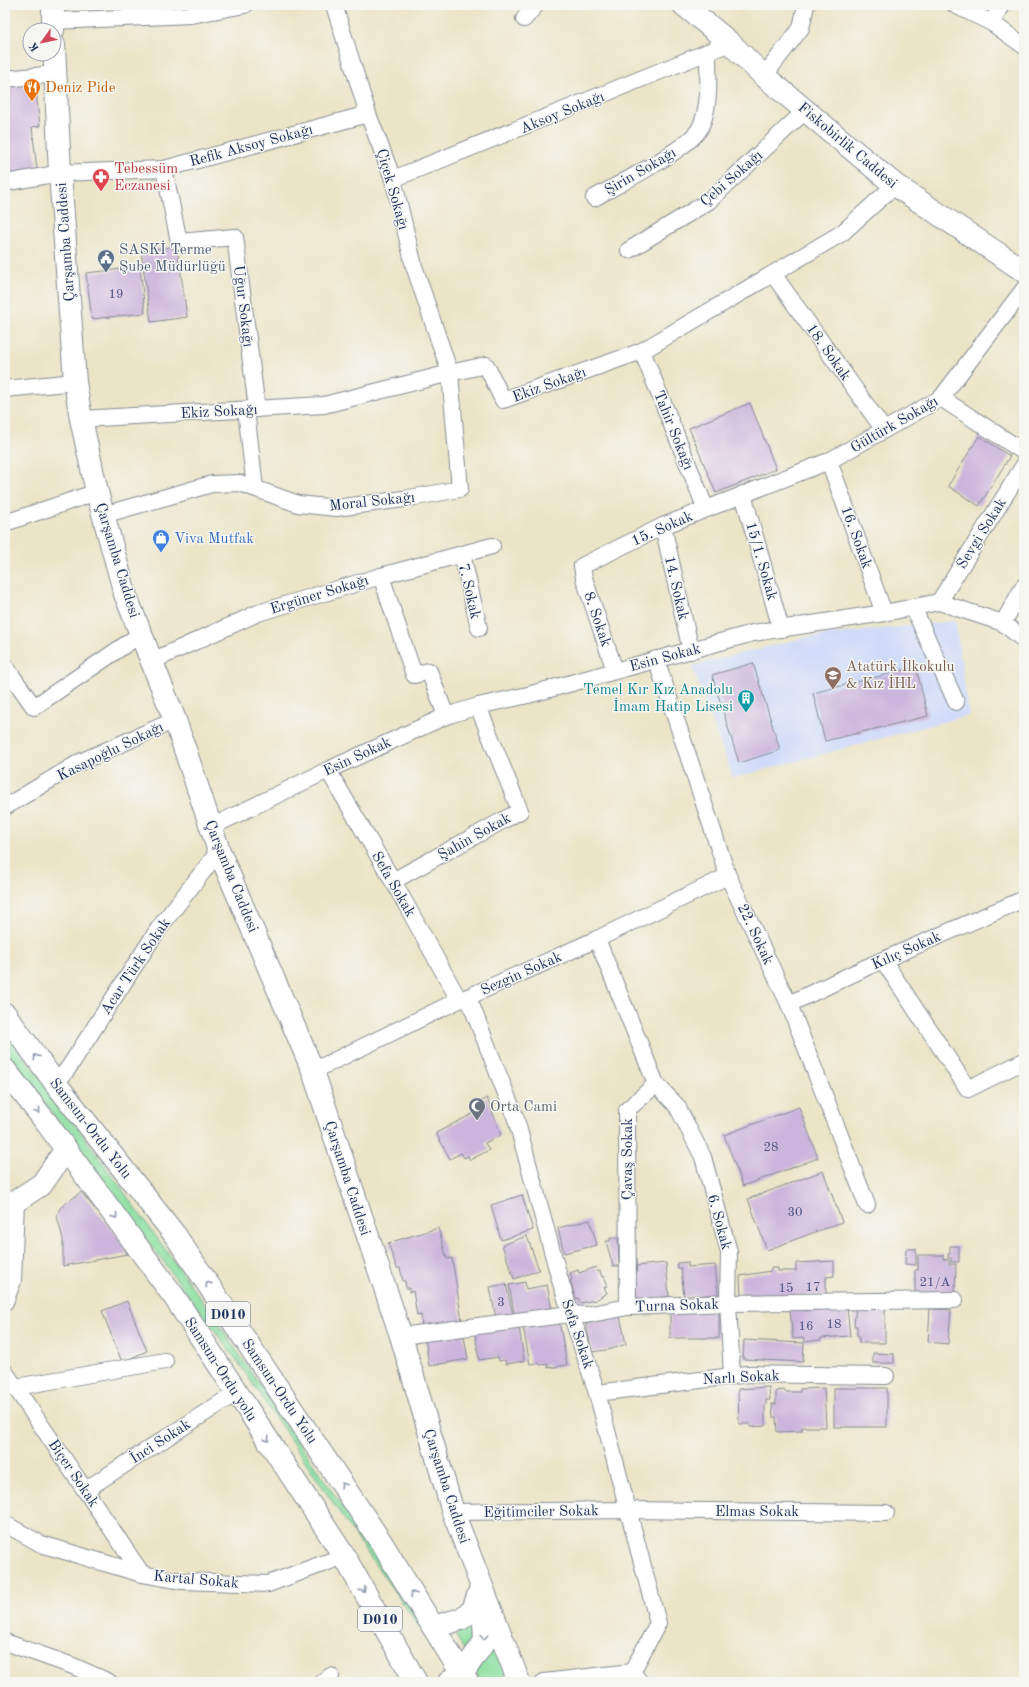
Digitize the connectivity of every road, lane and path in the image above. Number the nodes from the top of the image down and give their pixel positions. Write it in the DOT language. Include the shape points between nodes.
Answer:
graph roads {
  1 [pos="245,5"];
  2 [pos="334,5"];
  3 [pos="536,5"];
  4 [pos="684,5"];
  5 [pos="806,5"];
  6 [pos="955,5"];
  7 [pos="1001,5"];
  8 [pos="190,10"];
  9 [pos="53,19"];
  10 [pos="524,19"];
  11 [pos="992,23"];
  12 [pos="730,43"];
  13 [pos="1024,46"];
  14 [pos="708,53"];
  15 [pos="55,62"];
  16 [pos="55,74"];
  17 [pos="764,76"];
  18 [pos="5,79"];
  19 [pos="806,110"];
  20 [pos="368,114"];
  21 [pos="164,169"];
  22 [pos="60,173"];
  23 [pos="393,179"];
  24 [pos="5,183"];
  25 [pos="895,185"];
  26 [pos="594,198"];
  27 [pos="629,250"];
  28 [pos="1024,270"];
  29 [pos="773,274"];
  30 [pos="1024,290"];
  31 [pos="642,351"];
  32 [pos="450,373"];
  33 [pos="75,382"];
  34 [pos="5,389"];
  35 [pos="941,398"];
  36 [pos="251,410"];
  37 [pos="81,419"];
  38 [pos="884,430"];
  39 [pos="1024,452"];
  40 [pos="829,461"];
  41 [pos="1024,465"];
  42 [pos="255,488"];
  43 [pos="97,492"];
  44 [pos="743,494"];
  45 [pos="706,509"];
  46 [pos="103,515"];
  47 [pos="5,523"];
  48 [pos="663,526"];
  49 [pos="492,546"];
  50 [pos="462,554"];
  51 [pos="582,566"];
  52 [pos="381,576"];
  53 [pos="1024,586"];
  54 [pos="939,602"];
  55 [pos="913,607"];
  56 [pos="884,613"];
  57 [pos="1002,623"];
  58 [pos="479,628"];
  59 [pos="781,629"];
  60 [pos="141,634"];
  61 [pos="1024,640"];
  62 [pos="691,651"];
  63 [pos="656,659"];
  64 [pos="152,661"];
  65 [pos="5,666"];
  66 [pos="615,671"];
  67 [pos="956,702"];
  68 [pos="478,706"];
  69 [pos="446,716"];
  70 [pos="175,720"];
  71 [pos="328,770"];
  72 [pos="5,807"];
  73 [pos="211,826"];
  74 [pos="219,851"];
  75 [pos="728,876"];
  76 [pos="393,880"];
  77 [pos="1024,899"];
  78 [pos="598,939"];
  79 [pos="882,960"];
  80 [pos="463,998"];
  81 [pos="789,1004"];
  82 [pos="5,1014"];
  83 [pos="1024,1061"];
  84 [pos="5,1070"];
  85 [pos="313,1071"];
  86 [pos="56,1084"];
  87 [pos="656,1084"];
  88 [pos="66,1149"];
  89 [pos="10,1205"];
  90 [pos="867,1205"];
  91 [pos="955,1300"];
  92 [pos="5,1302"];
  93 [pos="728,1303"];
  94 [pos="628,1307"];
  95 [pos="570,1314"];
  96 [pos="400,1336"];
  97 [pos="165,1361"];
  98 [pos="5,1372"];
  99 [pos="732,1375"];
  100 [pos="886,1376"];
  101 [pos="16,1387"];
  102 [pos="236,1393"];
  103 [pos="597,1393"];
  104 [pos="85,1490"];
  105 [pos="628,1510"];
  106 [pos="453,1512"];
  107 [pos="886,1513"];
  108 [pos="5,1524"];
  109 [pos="344,1556"];
  110 [pos="142,1574"];
  111 [pos="482,1584"];
  112 [pos="434,1627"];
  113 [pos="5,1642"];
  114 [pos="510,1658"];
  115 [pos="636,1677"];
  116 [pos="460,1679"];
  117 [pos="109,1682"];
  118 [pos="416,1682"];
  119 [pos="508,1682"];
  120 [pos="520,1682"];
  121 [pos="544,1682"];
  1 -- 8 [label="street"];
  2 -- 20 [label="street, Çiçek Sokağı"];
  3 -- 10 [label="street"];
  4 -- 12 [label="main road, Fiskobirlik Caddesi"];
  5 -- 17 [label="street" via="801,28"];
  6 -- 11 [label="street"];
  7 -- 11 [label="street"];
  8 -- 9 [label="street"];
  11 -- 13 [label="street"];
  12 -- 14 [label="street, Aksoy Sokağı"];
  12 -- 17 [label="main road, Fiskobirlik Caddesi"];
  14 -- 23 [label="street, Aksoy Sokağı"];
  14 -- 26 [label="street, Şirin Sokağı" via="709,99 699,129 678,150"];
  15 -- 16 [label="main road, Çarşamba Caddesi"];
  16 -- 18 [label="street"];
  16 -- 22 [label="main road, Çarşamba Caddesi"];
  17 -- 19 [label="main road, Fiskobirlik Caddesi"];
  19 -- 25 [label="main road, Fiskobirlik Caddesi"];
  19 -- 27 [label="street, Çebi Sokağı" via="709,201"];
  20 -- 21 [label="street, Refik Aksoy Sokağı"];
  20 -- 23 [label="street, Çiçek Sokağı"];
  21 -- 22 [label="street, Refik Aksoy Sokağı"];
  21 -- 36 [label="street, Uğur Sokağı" via="179,242 235,237"];
  22 -- 24 [label="street, Refik Aksoy Sokağı"];
  22 -- 33 [label="main road, Çarşamba Caddesi"];
  23 -- 32 [label="street, Çiçek Sokağı" via="414,266"];
  25 -- 28 [label="main road, Fiskobirlik Caddesi"];
  25 -- 29 [label="street, Ekiz Sokağı" via="842,233"];
  29 -- 31 [label="street, Ekiz Sokağı"];
  29 -- 38 [label="street, 18. Sokak"];
  30 -- 35 [label="street, Gültürk Sokağı"];
  31 -- 32 [label="street, Ekiz Sokağı" via="503,400 486,365"];
  31 -- 45 [label="street, Tahir Sokağı"];
  32 -- 36 [label="street, Ekiz Sokağı" via="324,405"];
  32 -- 42 [label="street, Moral Sokağı" via="460,489 336,508 298,504"];
  33 -- 34 [label="street"];
  33 -- 37 [label="main road, Çarşamba Caddesi"];
  35 -- 38 [label="street, Gültürk Sokağı"];
  35 -- 39 [label="street"];
  36 -- 37 [label="street, Ekiz Sokağı"];
  36 -- 42 [label="street, Uğur Sokağı"];
  37 -- 43 [label="main road, Çarşamba Caddesi"];
  38 -- 40 [label="street, Gültürk Sokağı"];
  40 -- 44 [label="street, Gültürk Sokağı"];
  40 -- 56 [label="street, 16. Sokak"];
  41 -- 54 [label="street, Sevgi Sokak"];
  42 -- 46 [label="street, Moral Sokağı" via="240,483 212,484"];
  43 -- 46 [label="main road, Çarşamba Caddesi"];
  43 -- 47 [label="street"];
  44 -- 45 [label="street, 15. Sokak"];
  44 -- 59 [label="street, 15/1. Sokak"];
  45 -- 48 [label="street, 15. Sokak"];
  46 -- 60 [label="main road, Çarşamba Caddesi" via="125,594"];
  48 -- 51 [label="street, 15. Sokak"];
  48 -- 62 [label="street, 14. Sokak"];
  49 -- 50 [label="street, Ergüner Sokağı"];
  50 -- 52 [label="street, Ergüner Sokağı"];
  50 -- 58 [label="street, 7. Sokak"];
  51 -- 66 [label="street, 8. Sokak"];
  52 -- 64 [label="street, Ergüner Sokağı" via="258,613"];
  52 -- 69 [label="street" via="414,675 429,671"];
  53 -- 57 [label="street"];
  54 -- 55 [label="street, Esin Sokak"];
  54 -- 57 [label="street, Esin Sokak"];
  55 -- 56 [label="street, Esin Sokak"];
  55 -- 67 [label="street"];
  56 -- 59 [label="street, Esin Sokak"];
  57 -- 61 [label="street, Esin Sokak"];
  59 -- 62 [label="street, Esin Sokak" via="753,633"];
  60 -- 64 [label="main road, Çarşamba Caddesi"];
  60 -- 65 [label="street" via="34,707"];
  62 -- 63 [label="street, Esin Sokak"];
  63 -- 66 [label="street, Esin Sokak"];
  63 -- 75 [label="street, 22. Sokak"];
  64 -- 70 [label="main road, Çarşamba Caddesi"];
  66 -- 68 [label="street, Esin Sokak"];
  68 -- 69 [label="street, Esin Sokak"];
  68 -- 76 [label="street, Şahin Sokak" via="520,811"];
  69 -- 71 [label="street, Esin Sokak"];
  70 -- 72 [label="street, Kasapoğlu Sokağı" via="80,762"];
  70 -- 73 [label="main road, Çarşamba Caddesi"];
  71 -- 73 [label="street, Esin Sokak"];
  71 -- 76 [label="street, Sefa Sokak"];
  73 -- 74 [label="main road, Çarşamba Caddesi"];
  74 -- 85 [label="main road, Çarşamba Caddesi"];
  74 -- 86 [label="street, Acar Türk Sokak" via="159,928"];
  75 -- 78 [label="street, Sezgin Sokak"];
  75 -- 81 [label="street, 22. Sokak"];
  76 -- 80 [label="street, Sefa Sokak"];
  77 -- 79 [label="street, Kılıç Sokak"];
  78 -- 80 [label="street, Sezgin Sokak"];
  78 -- 87 [label="street"];
  79 -- 81 [label="street, Kılıç Sokak"];
  79 -- 83 [label="street" via="968,1089"];
  80 -- 85 [label="street, Sezgin Sokak"];
  80 -- 95 [label="street, Sefa Sokak" via="516,1119"];
  81 -- 90 [label="street, 22. Sokak"];
  86 -- 82 [label="main road, Samsun-Ordu Yolu / D010, one-way"];
  84 -- 88 [label="main road, Samsun-Ordu yolu / D010, one-way"];
  85 -- 96 [label="main road, Çarşamba Caddesi"];
  112 -- 86 [label="main road, Samsun-Ordu Yolu / D010, one-way" via="382,1542 175,1235"];
  87 -- 93 [label="street, 6. Sokak" via="678,1106 703,1157 729,1252"];
  87 -- 94 [label="street, Çavaş Sokak" via="627,1110"];
  88 -- 89 [label="main road" via="42,1184"];
  88 -- 102 [label="main road, Samsun-Ordu yolu / D010, one-way" via="175,1298"];
  89 -- 92 [label="street" via="13,1281"];
  91 -- 93 [label="street, Turna Sokak"];
  93 -- 94 [label="street, Turna Sokak"];
  93 -- 99 [label="street, 6. Sokak"];
  94 -- 95 [label="street, Turna Sokak"];
  95 -- 96 [label="street, Turna Sokak"];
  95 -- 103 [label="street, Sefa Sokak"];
  96 -- 106 [label="main road, Çarşamba Caddesi"];
  97 -- 101 [label="street"];
  98 -- 101 [label="street, Biçer Sokak"];
  99 -- 100 [label="street, Narlı Sokak"];
  99 -- 103 [label="street, Narlı Sokak"];
  101 -- 104 [label="street, Biçer Sokak"];
  102 -- 104 [label="street, İnci Sokak"];
  102 -- 109 [label="main road, Samsun-Ordu yolu / D010, one-way"];
  103 -- 105 [label="street, Sefa Sokak"];
  104 -- 110 [label="street, Biçer Sokak"];
  105 -- 106 [label="street, Eğitimciler Sokak"];
  105 -- 107 [label="street, Elmas Sokak"];
  105 -- 115 [label="street, Sefa Sokak" via="658,1622"];
  106 -- 111 [label="main road, Çarşamba Caddesi"];
  108 -- 110 [label="street, Kartal Sokak" via="41,1544"];
  109 -- 110 [label="street, Kartal Sokak" via="268,1584 181,1581"];
  109 -- 118 [label="main road, Samsun-Ordu yolu / D010, one-way"];
  111 -- 112 [label="main road" via="474,1610 461,1619"];
  111 -- 114 [label="main road, Çarşamba Caddesi"];
  111 -- 116 [label="main road, one-way" via="485,1641"];
  112 -- 116 [label="main road, Samsun-Ordu Yolu / D010"];
  113 -- 117 [label="street" via="73,1666"];
  114 -- 119 [label="main road"];
  114 -- 120 [label="main road, Çarşamba Caddesi"];
  115 -- 121 [label="street"];
}
